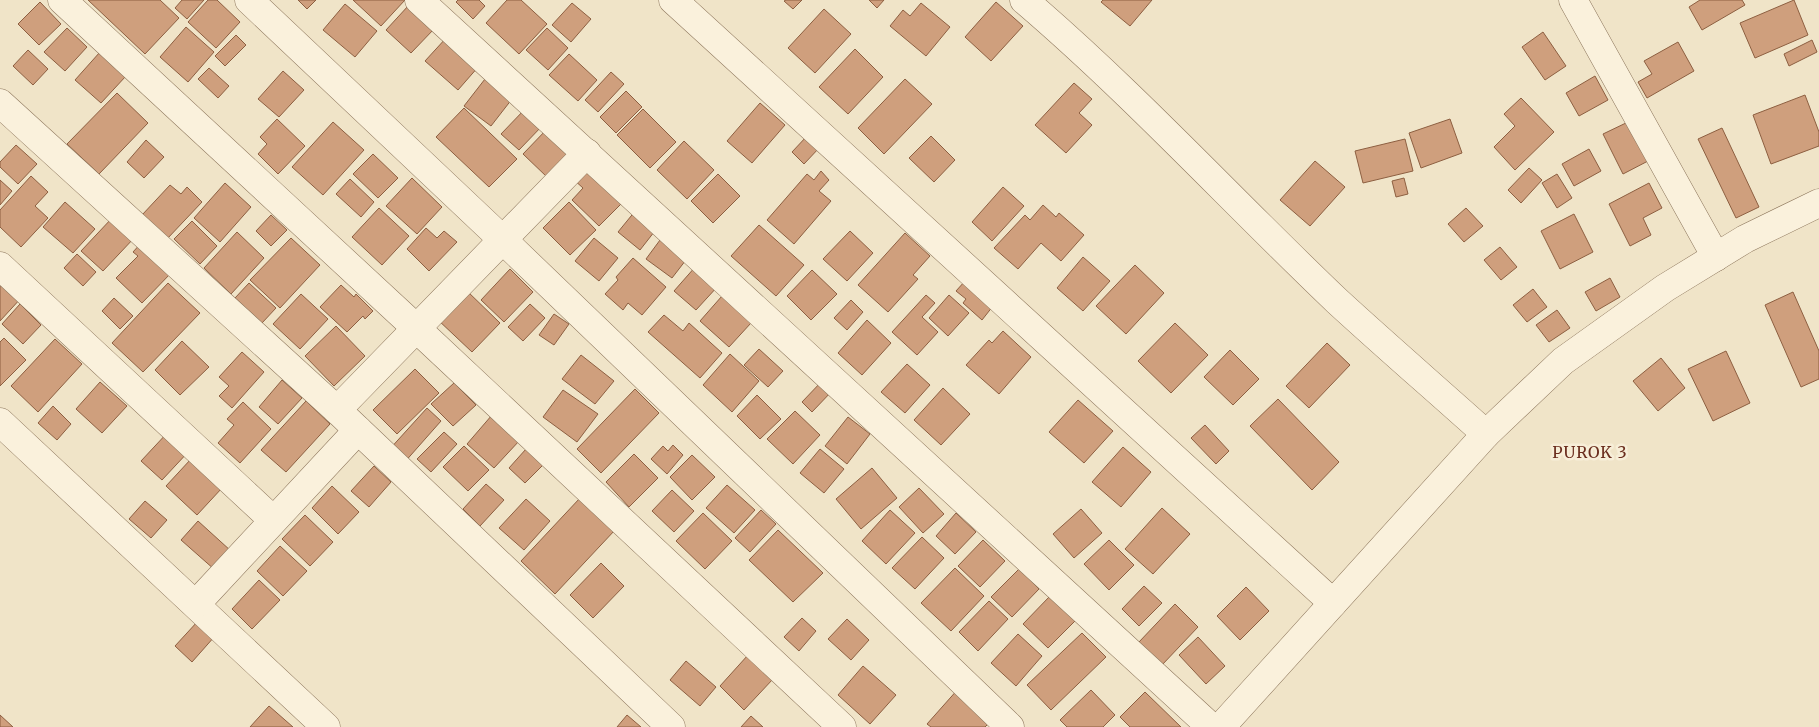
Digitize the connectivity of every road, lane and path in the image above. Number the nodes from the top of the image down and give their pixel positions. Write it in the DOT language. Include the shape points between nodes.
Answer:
graph roads {
  1 [pos="62,0"];
  2 [pos="249,0"];
  3 [pos="420,0"];
  4 [pos="673,0"];
  5 [pos="1024,0"];
  6 [pos="1573,0"];
  7 [pos="0,103"];
  8 [pos="587,153"];
  9 [pos="1819,204"];
  10 [pos="503,240"];
  11 [pos="1716,257"];
  12 [pos="0,266"];
  13 [pos="416,328"];
  14 [pos="337,410"];
  15 [pos="0,422"];
  16 [pos="358,430"];
  17 [pos="1486,434"];
  18 [pos="273,520"];
  19 [pos="196,604"];
  20 [pos="1333,604"];
  21 [pos="326,727"];
  22 [pos="671,727"];
  23 [pos="842,727"];
  24 [pos="1010,727"];
  25 [pos="1210,727"];
  26 [pos="1221,727"];
  1 -- 13 [label="street"];
  2 -- 10 [label="street"];
  3 -- 8 [label="street"];
  4 -- 20 [label="street"];
  5 -- 17 [label="street" via="1126,93 1337,301"];
  6 -- 11 [label="street"];
  7 -- 14 [label="street"];
  8 -- 10 [label="street"];
  8 -- 25 [label="street"];
  9 -- 11 [label="street" via="1745,239"];
  10 -- 13 [label="street"];
  10 -- 24 [label="street"];
  11 -- 17 [label="street" via="1665,288 1564,361"];
  12 -- 18 [label="street"];
  13 -- 14 [label="street"];
  13 -- 23 [label="street"];
  14 -- 16 [label="street"];
  15 -- 19 [label="street"];
  16 -- 18 [label="street"];
  16 -- 22 [label="street"];
  17 -- 20 [label="street"];
  18 -- 19 [label="street"];
  19 -- 21 [label="street"];
  20 -- 26 [label="street"];
}
